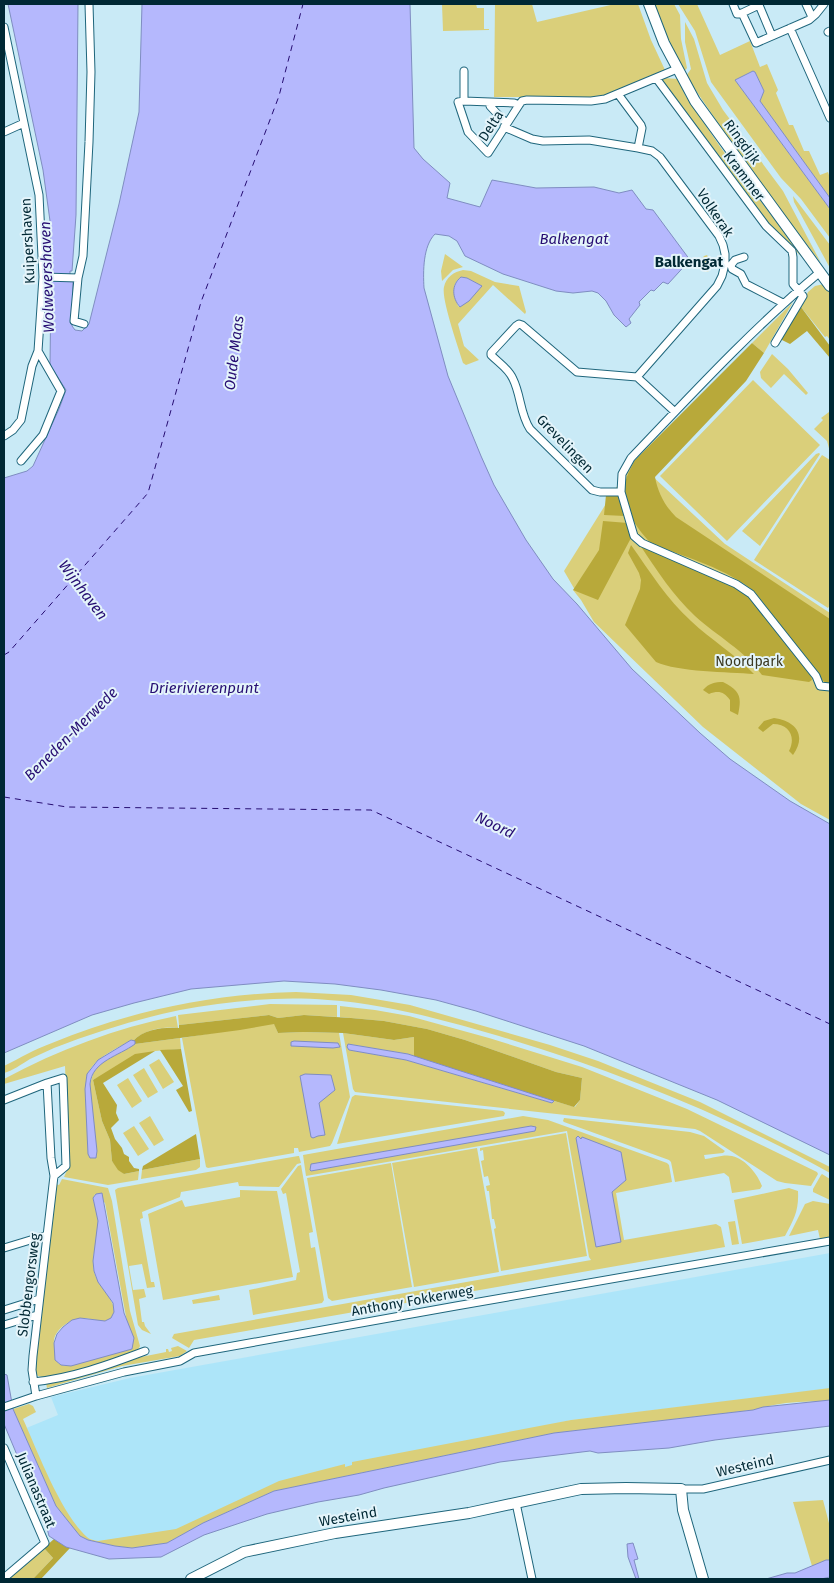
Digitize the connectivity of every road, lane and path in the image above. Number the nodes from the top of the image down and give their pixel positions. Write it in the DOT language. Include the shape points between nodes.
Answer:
graph roads {
  1 [pos="89,4"];
  2 [pos="649,4"];
  3 [pos="733,4"];
  4 [pos="806,4"];
  5 [pos="824,4"];
  6 [pos="742,12"];
  7 [pos="812,17"];
  8 [pos="4,27"];
  9 [pos="790,28"];
  10 [pos="772,36"];
  11 [pos="677,68"];
  12 [pos="464,71"];
  13 [pos="656,78"];
  14 [pos="618,94"];
  15 [pos="464,102"];
  16 [pos="489,102"];
  17 [pos="519,106"];
  18 [pos="830,118"];
  19 [pos="24,123"];
  20 [pos="503,124"];
  21 [pos="4,132"];
  22 [pos="638,148"];
  23 [pos="744,257"];
  24 [pos="820,272"];
  25 [pos="43,277"];
  26 [pos="75,277"];
  27 [pos="830,286"];
  28 [pos="799,290"];
  29 [pos="783,303"];
  30 [pos="84,324"];
  31 [pos="775,343"];
  32 [pos="38,351"];
  33 [pos="637,376"];
  34 [pos="675,412"];
  35 [pos="4,436"];
  36 [pos="20,461"];
  37 [pos="621,492"];
  38 [pos="830,687"];
  39 [pos="47,1083"];
  40 [pos="4,1100"];
  41 [pos="54,1176"];
  42 [pos="47,1235"];
  43 [pos="830,1242"];
  44 [pos="4,1248"];
  45 [pos="39,1300"];
  46 [pos="4,1310"];
  47 [pos="37,1315"];
  48 [pos="4,1325"];
  49 [pos="145,1351"];
  50 [pos="33,1382"];
  51 [pos="36,1396"];
  52 [pos="4,1407"];
  53 [pos="4,1448"];
  54 [pos="830,1460"];
  55 [pos="681,1489"];
  56 [pos="516,1503"];
  57 [pos="4,1578"];
  58 [pos="192,1579"];
  59 [pos="532,1579"];
  60 [pos="703,1579"];
  1 -- 26 [label="street" via="89,142 83,256"];
  2 -- 11 [label="street, Ringdijk"];
  3 -- 6 [label="street" via="738,14"];
  4 -- 7 [label="street"];
  5 -- 7 [label="street"];
  6 -- 10 [label="street" via="756,43"];
  6 -- 10 [label="street" via="759,5"];
  7 -- 9 [label="street"];
  8 -- 19 [label="street, Kuipershaven"];
  9 -- 10 [label="street"];
  9 -- 18 [label="street"];
  11 -- 13 [label="street"];
  11 -- 24 [label="street, Ringdijk" via="695,101"];
  12 -- 15 [label="street, Delta"];
  13 -- 14 [label="street"];
  13 -- 28 [label="street, Krammer" via="766,226 792,251 793,284"];
  14 -- 17 [label="street" via="591,101 527,100"];
  14 -- 22 [label="street" via="641,125"];
  15 -- 16 [label="street"];
  15 -- 20 [label="street, Delta" via="458,102 468,132 488,153"];
  16 -- 17 [label="street"];
  16 -- 20 [label="street"];
  17 -- 20 [label="street, Delta"];
  19 -- 21 [label="street"];
  19 -- 25 [label="street, Kuipershaven" via="39,195"];
  20 -- 22 [label="street, Volkerak" via="543,141 586,140"];
  22 -- 33 [label="street, Volkerak" via="652,151 660,157 719,236 725,254 724,270 717,286"];
  23 -- 29 [label="street" via="732,262 732,269 741,274 746,284"];
  24 -- 27 [label="street, Ringdijk"];
  24 -- 28 [label="street"];
  25 -- 26 [label="street"];
  25 -- 32 [label="street, Kuipershaven"];
  26 -- 30 [label="street" via="74,321"];
  28 -- 29 [label="street"];
  28 -- 31 [label="street" via="802,298"];
  29 -- 34 [label="street"];
  32 -- 35 [label="street, Kuipershaven" via="21,420"];
  32 -- 36 [label="street" via="61,390 44,435"];
  33 -- 34 [label="street"];
  33 -- 37 [label="street, Grevelingen" via="577,372 519,324 491,353 514,380 530,430 592,490"];
  34 -- 37 [label="street" via="626,466"];
  37 -- 38 [label="street" via="634,536 751,594 816,676 820,686"];
  39 -- 40 [label="street"];
  39 -- 41 [label="street, Slobbengorsweg"];
  39 -- 41 [label="street, Slobbengorsweg" via="63,1078 66,1166"];
  41 -- 42 [label="street, Slobbengorsweg"];
  42 -- 44 [label="street"];
  42 -- 45 [label="street, Slobbengorsweg"];
  43 -- 51 [label="street, Anthony Fokkerweg" via="194,1353 180,1361 124,1372"];
  45 -- 46 [label="street"];
  45 -- 47 [label="street, Slobbengorsweg"];
  47 -- 48 [label="street"];
  47 -- 50 [label="street, Slobbengorsweg"];
  49 -- 50 [label="street" via="59,1380"];
  50 -- 51 [label="street, Slobbengorsweg"];
  51 -- 52 [label="street, Anthony Fokkerweg"];
  53 -- 57 [label="street, Julianastraat" via="45,1543"];
  54 -- 55 [label="street, Westeind" via="703,1489"];
  55 -- 56 [label="street, Westeind" via="581,1489"];
  55 -- 60 [label="street" via="683,1510"];
  56 -- 58 [label="street, Westeind" via="244,1552"];
  56 -- 59 [label="street"];
}
